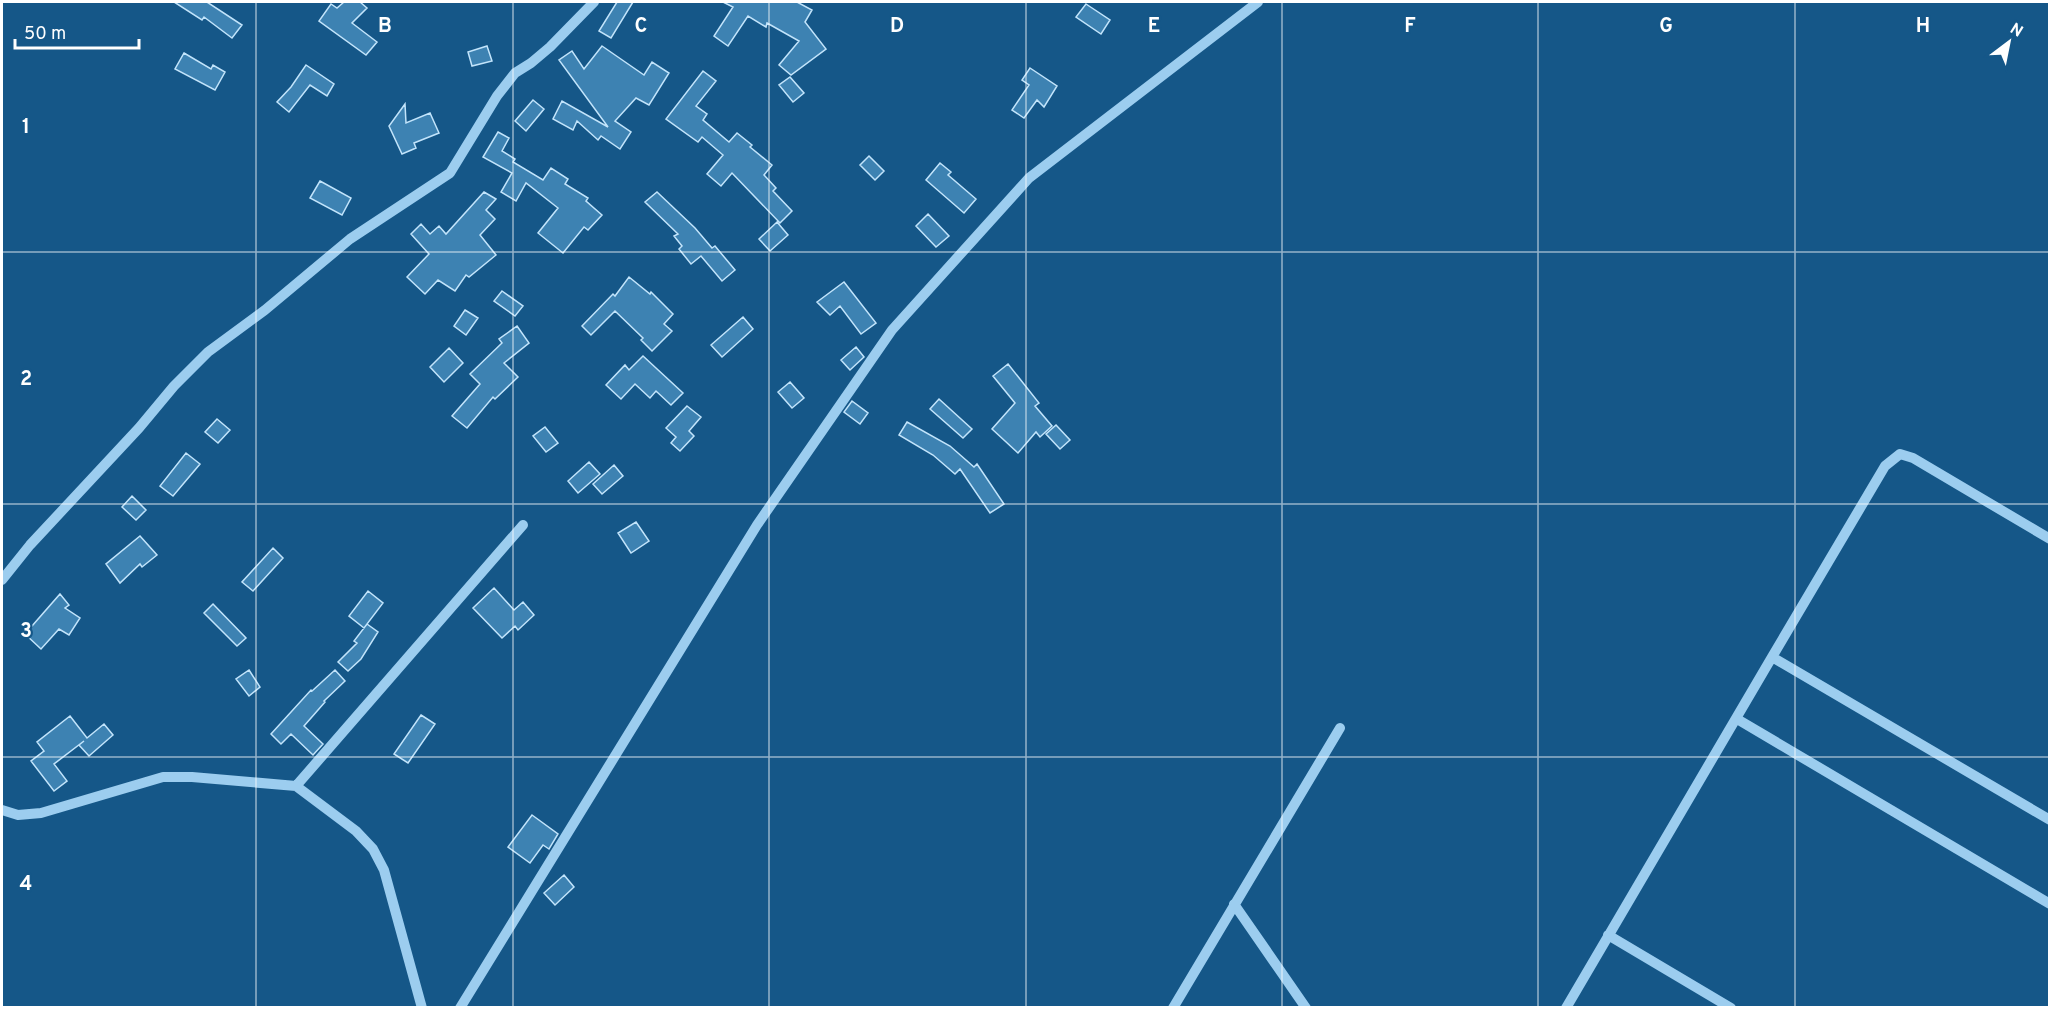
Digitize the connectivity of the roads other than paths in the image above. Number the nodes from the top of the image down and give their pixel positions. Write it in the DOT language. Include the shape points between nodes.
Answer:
graph roads {
  1 [pos="594,2"];
  2 [pos="1258,2"];
  3 [pos="523,525"];
  4 [pos="2049,539"];
  5 [pos="2,580"];
  6 [pos="1772,657"];
  7 [pos="1737,719"];
  8 [pos="1340,728"];
  9 [pos="296,786"];
  10 [pos="2,810"];
  11 [pos="2049,820"];
  12 [pos="1234,904"];
  13 [pos="2049,904"];
  14 [pos="1608,935"];
  15 [pos="422,1008"];
  16 [pos="460,1008"];
  17 [pos="1173,1008"];
  18 [pos="1306,1008"];
  19 [pos="1566,1008"];
  20 [pos="1731,1008"];
  1 -- 5 [label="street" via="550,47 515,73 450,173 350,239 208,352"];
  2 -- 16 [label="street" via="1029,177 891,330 757,525"];
  3 -- 9 [label="street"];
  4 -- 6 [label="street" via="1900,454 1885,466"];
  6 -- 7 [label="street"];
  6 -- 11 [label="street"];
  7 -- 13 [label="street"];
  7 -- 14 [label="street"];
  8 -- 12 [label="street"];
  9 -- 10 [label="street" via="164,777 41,813"];
  9 -- 15 [label="street" via="356,831 373,849 384,870"];
  12 -- 17 [label="street"];
  12 -- 18 [label="street"];
  14 -- 19 [label="street"];
  14 -- 20 [label="street"];
}
